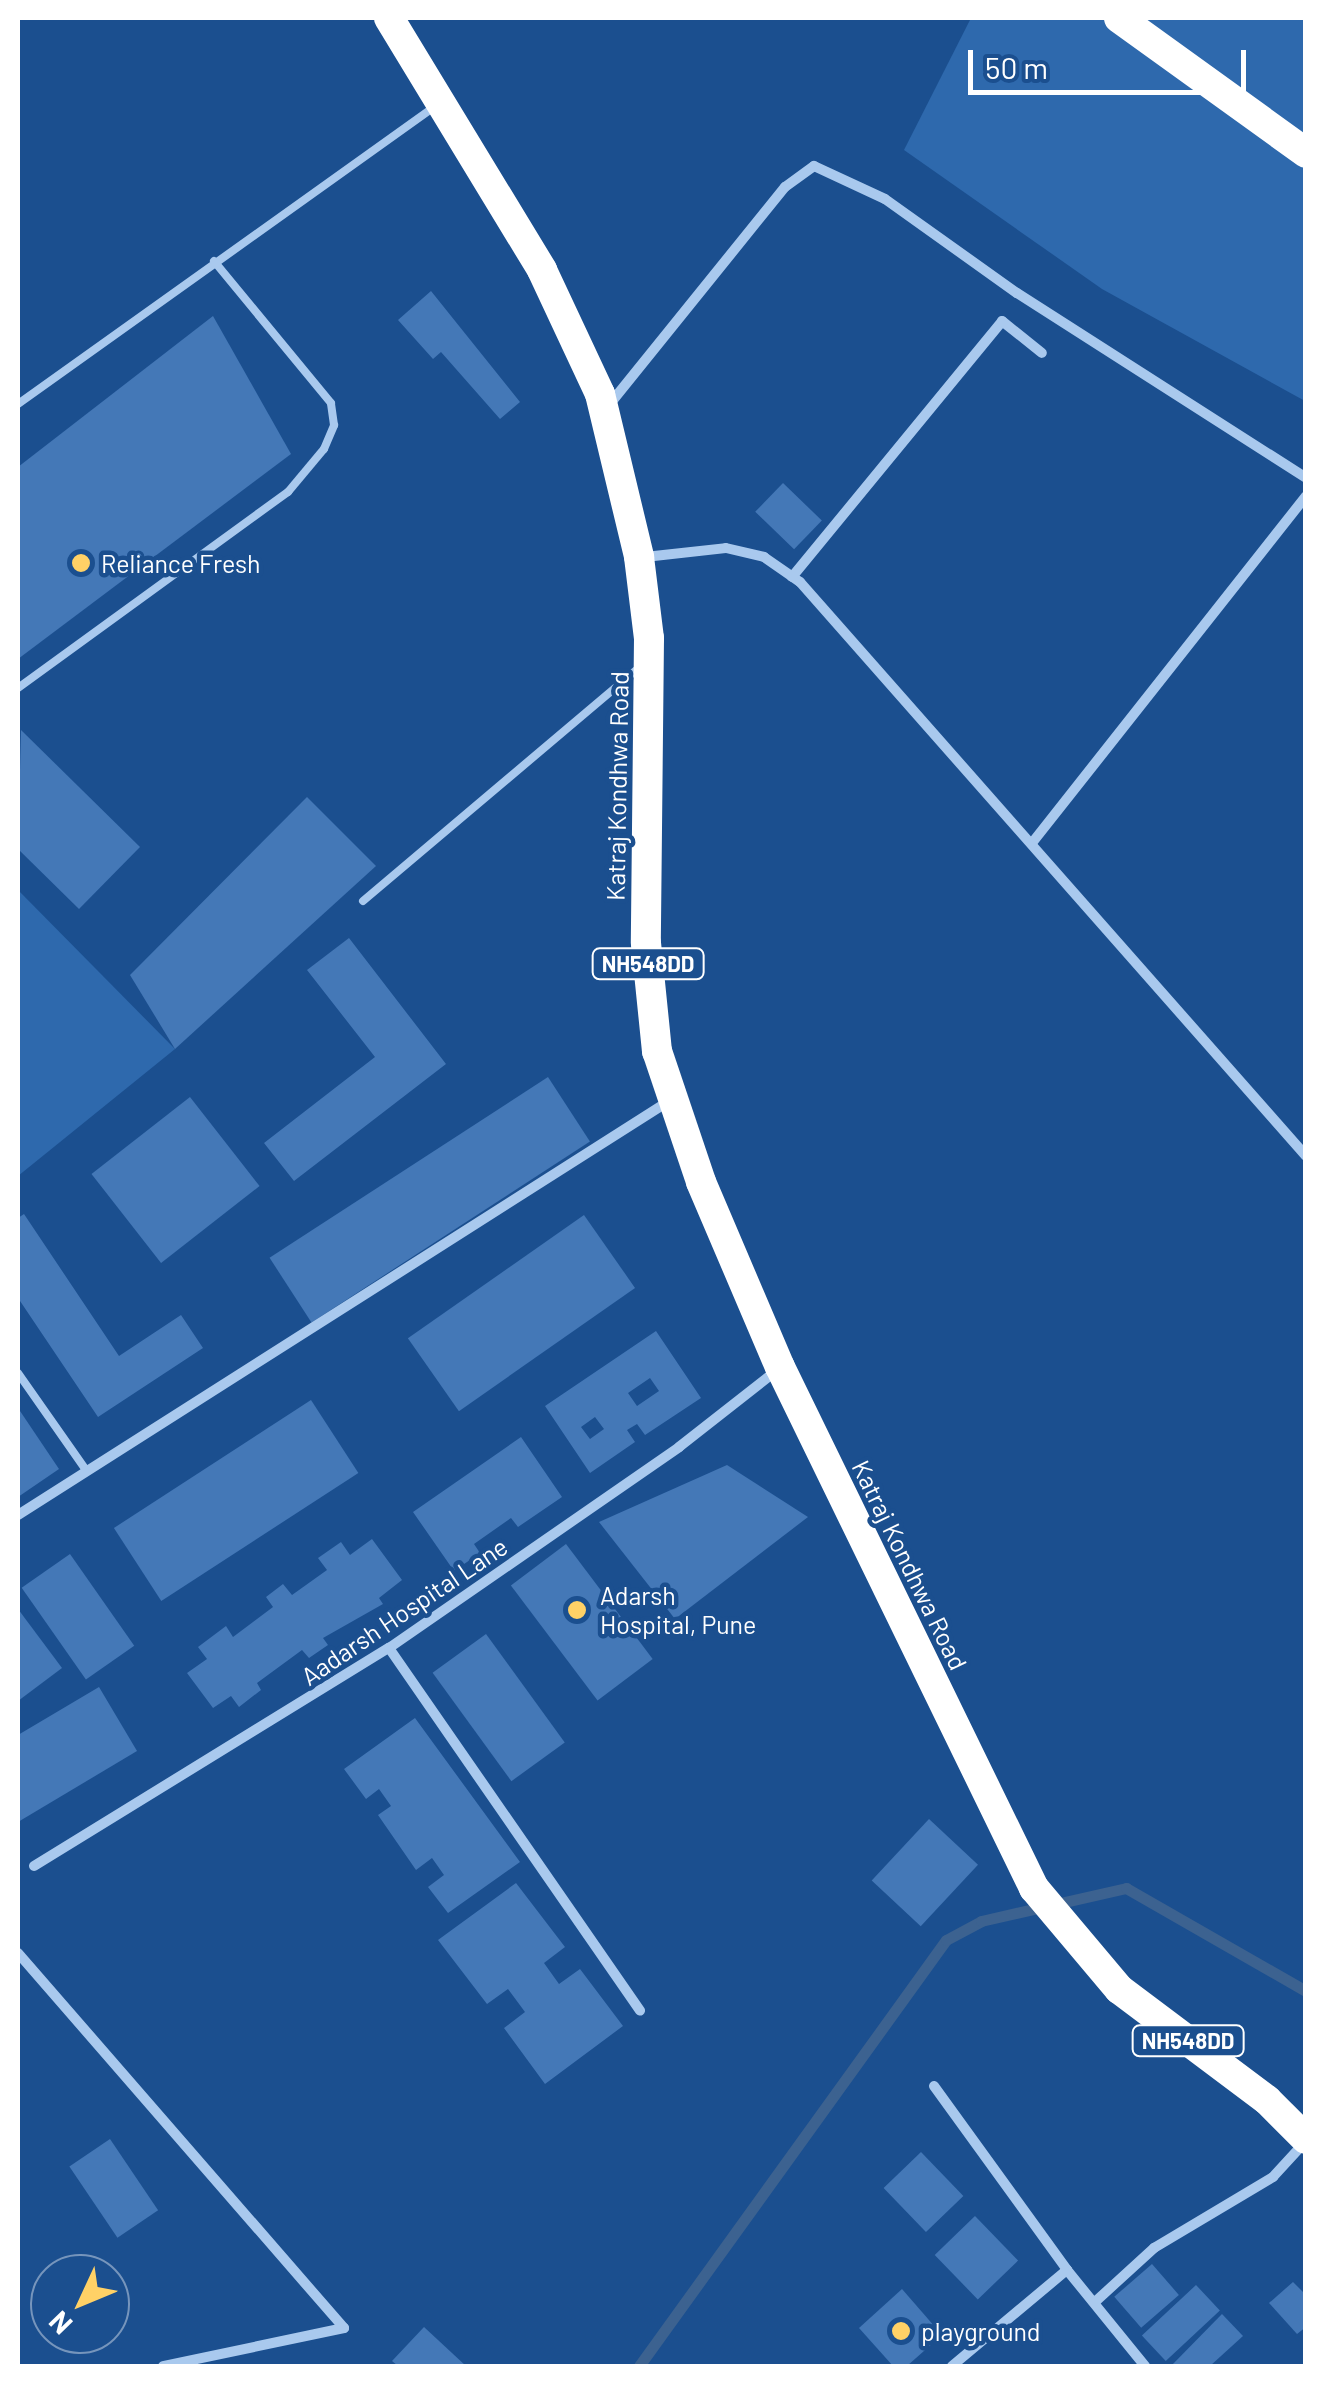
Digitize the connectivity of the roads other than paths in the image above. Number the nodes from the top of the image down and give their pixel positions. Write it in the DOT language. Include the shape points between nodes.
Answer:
graph roads {
  1 [pos="388,18"];
  2 [pos="1119,18"];
  3 [pos="440,103"];
  4 [pos="1306,153"];
  5 [pos="214,261"];
  6 [pos="1042,353"];
  7 [pos="18,404"];
  8 [pos="604,411"];
  9 [pos="1306,478"];
  10 [pos="1306,496"];
  11 [pos="639,557"];
  12 [pos="792,577"];
  13 [pos="649,660"];
  14 [pos="18,688"];
  15 [pos="1032,843"];
  16 [pos="364,901"];
  17 [pos="668,1100"];
  18 [pos="1306,1156"];
  19 [pos="780,1367"];
  20 [pos="18,1373"];
  21 [pos="86,1470"];
  22 [pos="18,1515"];
  23 [pos="389,1648"];
  24 [pos="34,1866"];
  25 [pos="18,1953"];
  26 [pos="640,2011"];
  27 [pos="934,2086"];
  28 [pos="1306,2140"];
  29 [pos="1067,2270"];
  30 [pos="1096,2301"];
  31 [pos="163,2366"];
  32 [pos="952,2366"];
  33 [pos="1145,2366"];
  1 -- 3 [label="highway, Katraj Kondhwa Road / NH548DD"];
  2 -- 4 [label="highway"];
  3 -- 5 [label="lane"];
  3 -- 8 [label="highway, Katraj Kondhwa Road / NH548DD" via="542,270"];
  5 -- 7 [label="lane"];
  5 -- 14 [label="lane" via="330,403 334,425 324,449 288,492"];
  6 -- 12 [label="street" via="1002,321"];
  8 -- 9 [label="street" via="785,186 814,166 885,199 1017,293"];
  8 -- 11 [label="highway, Katraj Kondhwa Road / NH548DD"];
  10 -- 15 [label="street"];
  11 -- 12 [label="street" via="726,548 764,556"];
  11 -- 13 [label="highway, Katraj Kondhwa Road / NH548DD"];
  12 -- 15 [label="street"];
  13 -- 16 [label="lane"];
  13 -- 17 [label="highway, Katraj Kondhwa Road / NH548DD" via="646,944"];
  15 -- 18 [label="street"];
  17 -- 19 [label="highway, Katraj Kondhwa Road / NH548DD"];
  17 -- 21 [label="street"];
  19 -- 23 [label="street, Aadarsh Hospital Lane" via="680,1447"];
  19 -- 28 [label="highway, Katraj Kondhwa Road / NH548DD" via="1034,1888 1119,1989 1267,2100"];
  20 -- 21 [label="lane"];
  21 -- 22 [label="street"];
  23 -- 24 [label="street, Aadarsh Hospital Lane"];
  23 -- 26 [label="street"];
  25 -- 31 [label="street" via="344,2328"];
  27 -- 29 [label="street"];
  28 -- 30 [label="street" via="1273,2177 1154,2248"];
  29 -- 30 [label="street"];
  29 -- 32 [label="street"];
  30 -- 33 [label="street"];
}
